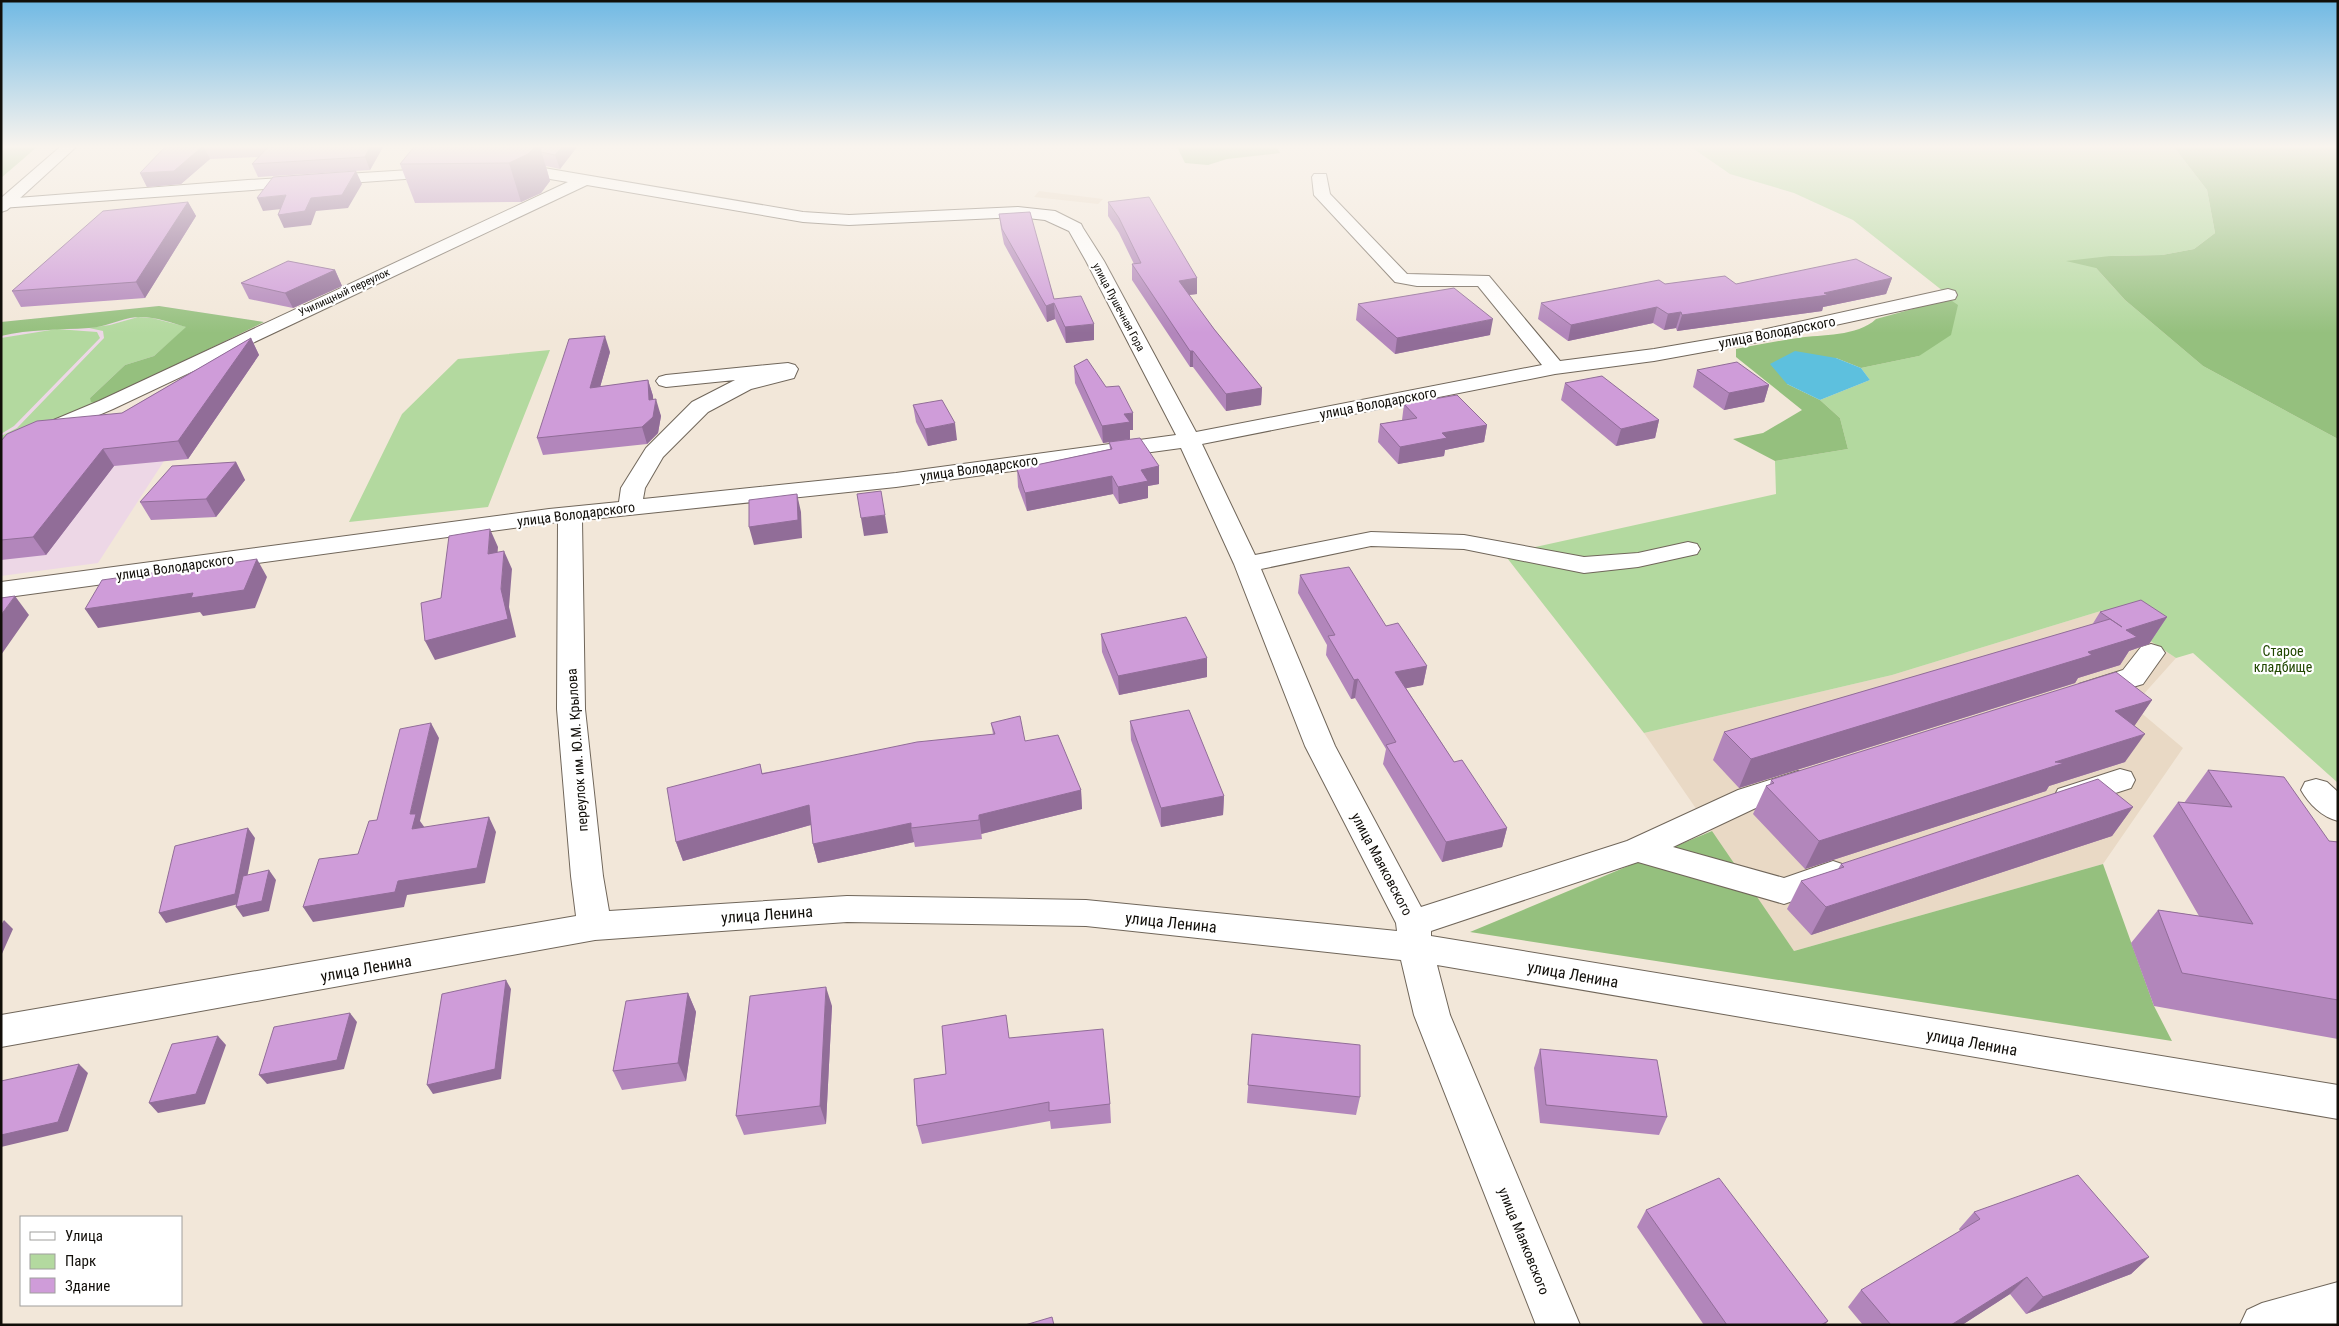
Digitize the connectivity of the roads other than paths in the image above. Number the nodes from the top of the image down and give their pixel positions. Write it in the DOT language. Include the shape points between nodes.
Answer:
graph roads {
  1 [pos="523,209"];
  2 [pos="749,209"];
  3 [pos="1335,209"];
  4 [pos="1948,295"];
  5 [pos="1555,368"];
  6 [pos="666,381"];
  7 [pos="1190,440"];
  8 [pos="1,450"];
  9 [pos="630,507"];
  10 [pos="570,514"];
  11 [pos="1688,548"];
  12 [pos="1247,564"];
  13 [pos="1,590"];
  14 [pos="2151,653"];
  15 [pos="2067,698"];
  16 [pos="1824,774"];
  17 [pos="2120,780"];
  18 [pos="2045,805"];
  19 [pos="1638,850"];
  20 [pos="1859,866"];
  21 [pos="595,926"];
  22 [pos="1414,935"];
  23 [pos="1,1031"];
  24 [pos="2338,1102"];
  25 [pos="2338,1304"];
  26 [pos="1558,1325"];
  27 [pos="2262,1325"];
  1 -- 8 [label="street, Училищный переулок"];
  2 -- 7 [label="street, улица Пушечная Гора" via="803,218 849,220 1018,212 1049,215 1075,228 1096,261"];
  3 -- 5 [label="street" via="1401,278 1417,282 1483,280"];
  4 -- 5 [label="street, улица Володарского" via="1788,332 1609,363"];
  5 -- 7 [label="street, улица Володарского"];
  6 -- 9 [label="street" via="788,369 787,374 744,384 700,408 654,453 633,488"];
  7 -- 9 [label="street, улица Володарского" via="896,480"];
  7 -- 12 [label="street, улица Маяковского"];
  9 -- 10 [label="street, улица Володарского"];
  10 -- 13 [label="street, улица Володарского"];
  10 -- 21 [label="street, переулок им. Ю.М. Крылова" via="571,709"];
  11 -- 12 [label="street" via="1638,560 1584,565 1464,542 1371,539"];
  12 -- 22 [label="street, улица Маяковского" via="1320,746"];
  14 -- 15 [label="street" via="2133,677"];
  16 -- 19 [label="street" via="1749,798"];
  17 -- 18 [label="street"];
  19 -- 20 [label="street" via="1784,890"];
  19 -- 22 [label="street"];
  21 -- 22 [label="street, улица Ленина" via="847,909 1086,912"];
  21 -- 23 [label="street, улица Ленина"];
  22 -- 24 [label="street, улица Ленина"];
  22 -- 26 [label="street, улица Маяковского" via="1432,1015"];
  25 -- 27 [label="street"];
}
